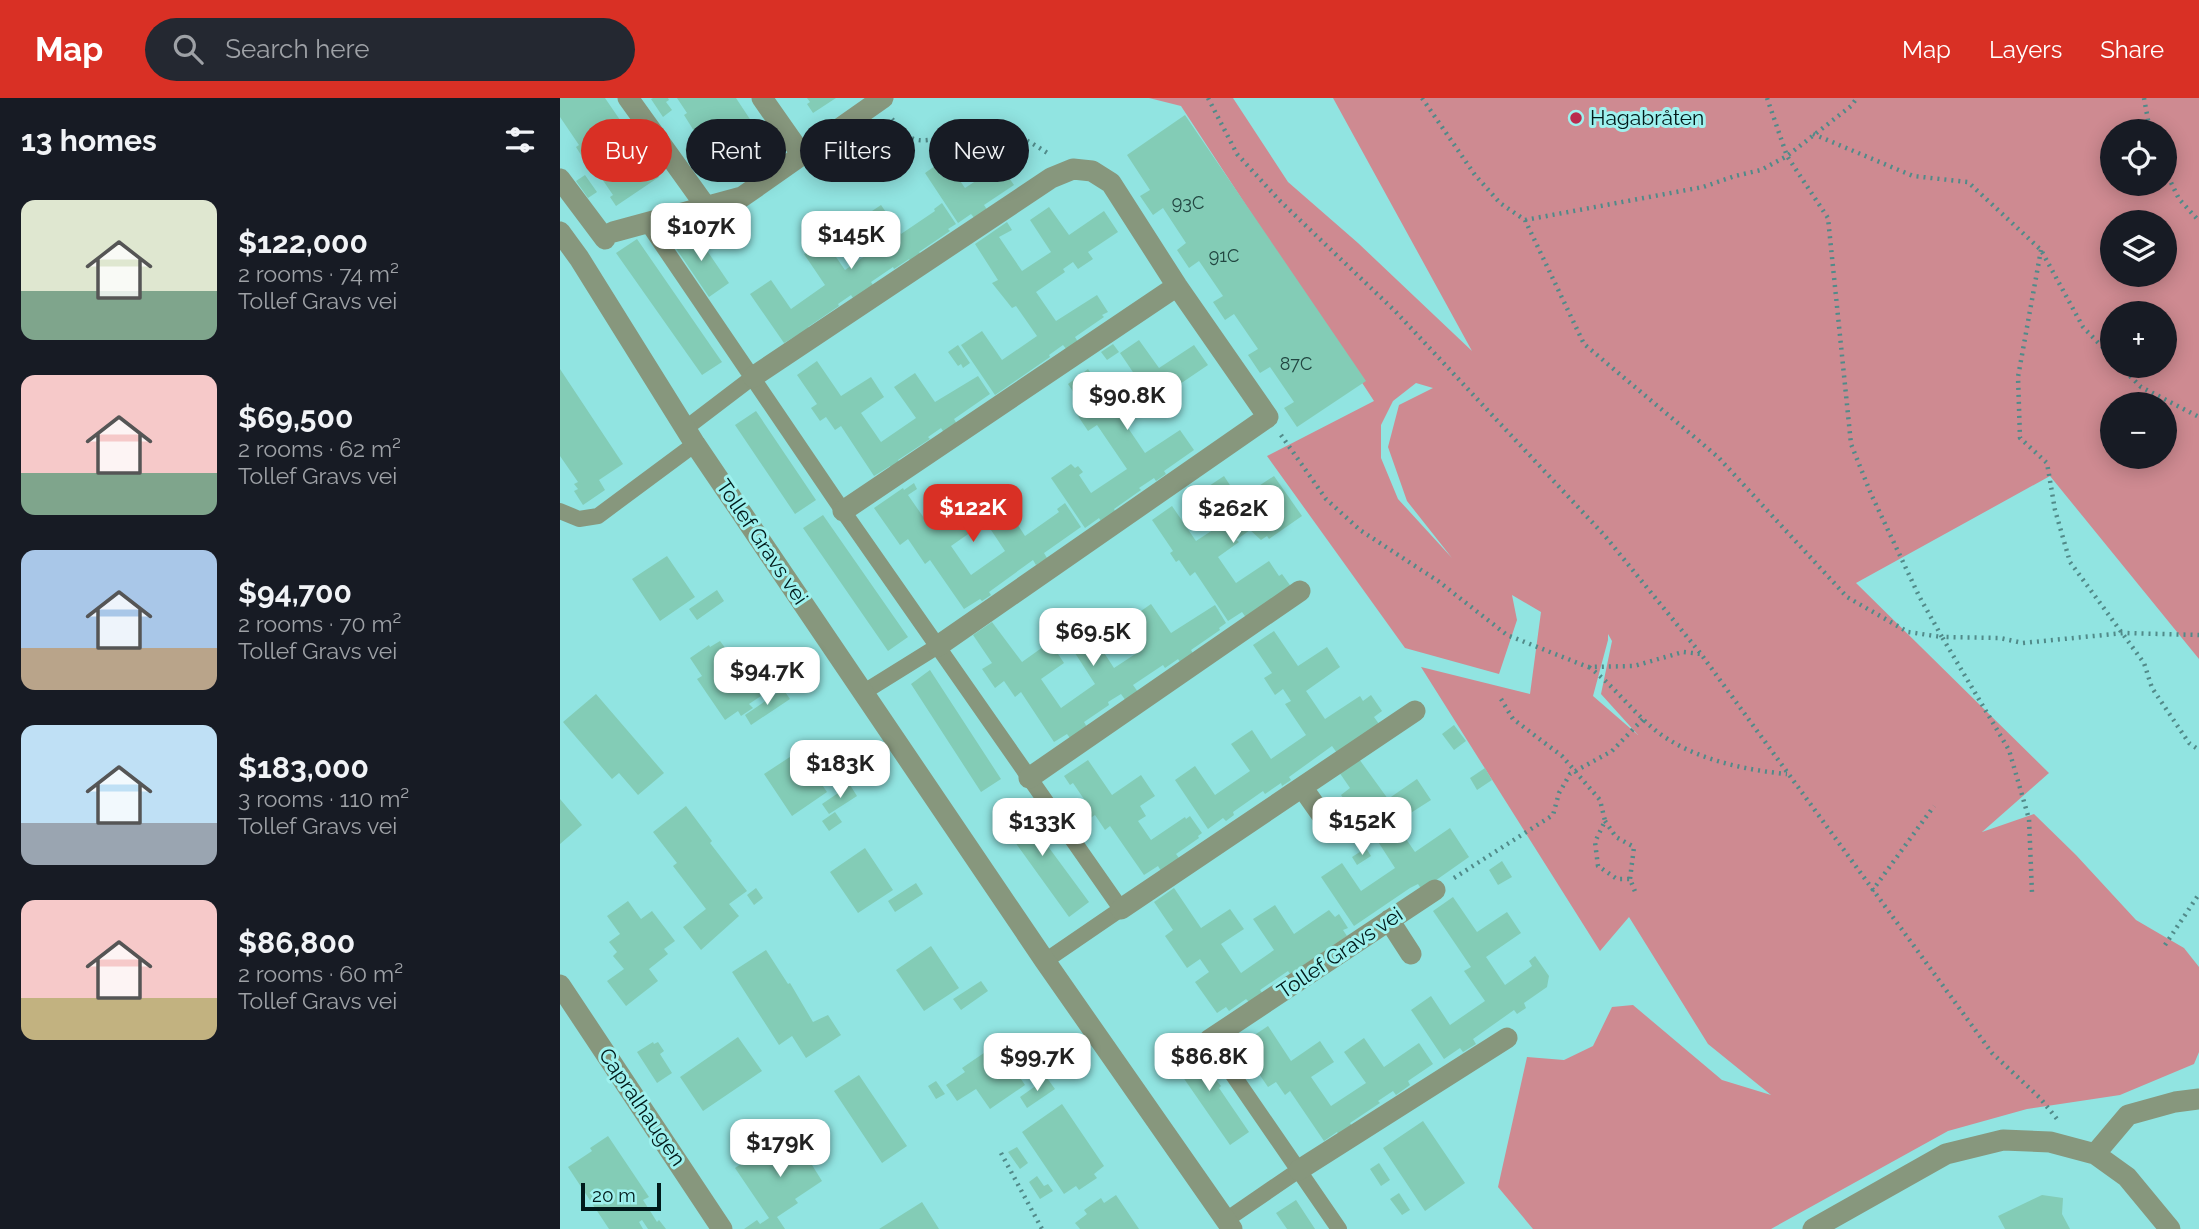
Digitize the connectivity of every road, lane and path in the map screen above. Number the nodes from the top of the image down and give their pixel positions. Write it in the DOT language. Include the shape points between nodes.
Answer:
graph roads {
  1 [pos="628,98"];
  2 [pos="761,98"];
  3 [pos="1208,98"];
  4 [pos="1422,98"];
  5 [pos="1767,98"];
  6 [pos="1857,98"];
  7 [pos="2144,98"];
  8 [pos="880,100"];
  9 [pos="853,119"];
  10 [pos="2148,119"];
  11 [pos="1813,134"];
  12 [pos="800,152"];
  13 [pos="800,156"];
  14 [pos="1787,156"];
  15 [pos="1073,169"];
  16 [pos="560,179"];
  17 [pos="2177,195"];
  18 [pos="706,208"];
  19 [pos="1525,220"];
  20 [pos="2199,221"];
  21 [pos="648,224"];
  22 [pos="560,232"];
  23 [pos="2041,250"];
  24 [pos="1177,286"];
  25 [pos="2100,345"];
  26 [pos="753,377"];
  27 [pos="2132,378"];
  28 [pos="1268,417"];
  29 [pos="2199,417"];
  30 [pos="690,436"];
  31 [pos="560,510"];
  32 [pos="843,511"];
  33 [pos="1300,591"];
  34 [pos="2124,634"];
  35 [pos="2199,635"];
  36 [pos="1942,637"];
  37 [pos="938,646"];
  38 [pos="1701,654"];
  39 [pos="1588,667"];
  40 [pos="864,692"];
  41 [pos="1501,699"];
  42 [pos="1415,711"];
  43 [pos="1643,719"];
  44 [pos="2199,750"];
  45 [pos="1575,772"];
  46 [pos="1787,774"];
  47 [pos="1029,778"];
  48 [pos="1301,788"];
  49 [pos="1934,806"];
  50 [pos="1321,814"];
  51 [pos="1605,821"];
  52 [pos="1630,879"];
  53 [pos="1435,890"];
  54 [pos="1872,891"];
  55 [pos="2032,893"];
  56 [pos="1636,894"];
  57 [pos="2199,894"];
  58 [pos="1121,909"];
  59 [pos="1389,920"];
  60 [pos="2165,945"];
  61 [pos="1411,954"];
  62 [pos="1045,961"];
  63 [pos="560,985"];
  64 [pos="1507,1038"];
  65 [pos="1209,1040"];
  66 [pos="2199,1099"];
  67 [pos="2062,1126"];
  68 [pos="1001,1153"];
  69 [pos="2095,1154"];
  70 [pos="1298,1170"];
  71 [pos="1229,1224"];
  72 [pos="722,1229"];
  73 [pos="1042,1229"];
  74 [pos="1339,1229"];
  75 [pos="1814,1229"];
  76 [pos="2170,1229"];
  1 -- 18 [label="street"];
  2 -- 12 [label="street"];
  3 -- 38 [label="path" via="1237,154 1472,392 1605,536"];
  4 -- 19 [label="path" via="1475,175 1500,203"];
  5 -- 14 [label="path"];
  6 -- 11 [label="path"];
  7 -- 10 [label="path"];
  8 -- 9 [label="street"];
  8 -- 15 [label="path" via="909,137 921,141 981,128 1002,130 1028,140"];
  11 -- 14 [label="path"];
  11 -- 23 [label="path" via="1913,176 1968,182"];
  13 -- 18 [label="street" via="742,197"];
  14 -- 19 [label="path" via="1761,170 1703,187"];
  14 -- 36 [label="path" via="1828,218 1851,444"];
  15 -- 24 [label="street" via="1092,171 1111,183"];
  15 -- 26 [label="street" via="1051,178"];
  16 -- 21 [label="street" via="609,235"];
  17 -- 20 [label="path"];
  18 -- 21 [label="street"];
  19 -- 36 [label="path" via="1584,344 1718,457 1847,597 1908,632"];
  21 -- 26 [label="lane"];
  22 -- 30 [label="street, Tollef Gravs vei"];
  23 -- 25 [label="path" via="2083,327"];
  23 -- 34 [label="path" via="2018,377 2020,438 2048,463 2070,562"];
  24 -- 28 [label="street"];
  24 -- 32 [label="street"];
  26 -- 30 [label="lane"];
  26 -- 32 [label="lane"];
  27 -- 29 [label="path"];
  28 -- 37 [label="street"];
  28 -- 39 [label="path" via="1326,499 1360,530 1507,635"];
  30 -- 31 [label="lane" via="598,516 579,519"];
  30 -- 40 [label="street, Tollef Gravs vei"];
  32 -- 37 [label="lane"];
  33 -- 47 [label="street"];
  34 -- 35 [label="path"];
  34 -- 36 [label="path" via="2023,643"];
  34 -- 44 [label="path" via="2144,663 2152,688 2189,743"];
  36 -- 55 [label="path" via="2009,750 2029,819"];
  37 -- 40 [label="lane"];
  37 -- 47 [label="lane"];
  38 -- 39 [label="path" via="1684,652 1634,666"];
  38 -- 46 [label="path"];
  39 -- 43 [label="path"];
  40 -- 62 [label="street, Tollef Gravs vei"];
  41 -- 45 [label="path" via="1513,719"];
  42 -- 48 [label="street"];
  43 -- 45 [label="path" via="1612,751"];
  43 -- 46 [label="path" via="1689,749 1734,765"];
  45 -- 51 [label="path" via="1600,800"];
  45 -- 53 [label="path" via="1559,793 1553,815"];
  46 -- 54 [label="path"];
  47 -- 58 [label="lane"];
  48 -- 50 [label="street"];
  48 -- 58 [label="street"];
  49 -- 54 [label="path"];
  51 -- 52 [label="path" via="1616,837 1634,847"];
  51 -- 52 [label="path" via="1595,842 1598,866 1617,879"];
  52 -- 56 [label="path"];
  53 -- 59 [label="street, Tollef Gravs vei"];
  54 -- 67 [label="path" via="1992,1054 2040,1098"];
  57 -- 60 [label="path"];
  58 -- 62 [label="lane"];
  59 -- 61 [label="street"];
  59 -- 65 [label="street, Tollef Gravs vei"];
  62 -- 71 [label="street, Tollef Gravs vei"];
  63 -- 72 [label="street, Capralhaugen"];
  64 -- 70 [label="street"];
  65 -- 70 [label="lane"];
  66 -- 69 [label="street" via="2127,1115"];
  68 -- 73 [label="path"];
  69 -- 75 [label="street" via="2050,1142 2003,1140 1946,1154"];
  69 -- 76 [label="street" via="2127,1177"];
  70 -- 71 [label="lane"];
  70 -- 74 [label="lane"];
}
